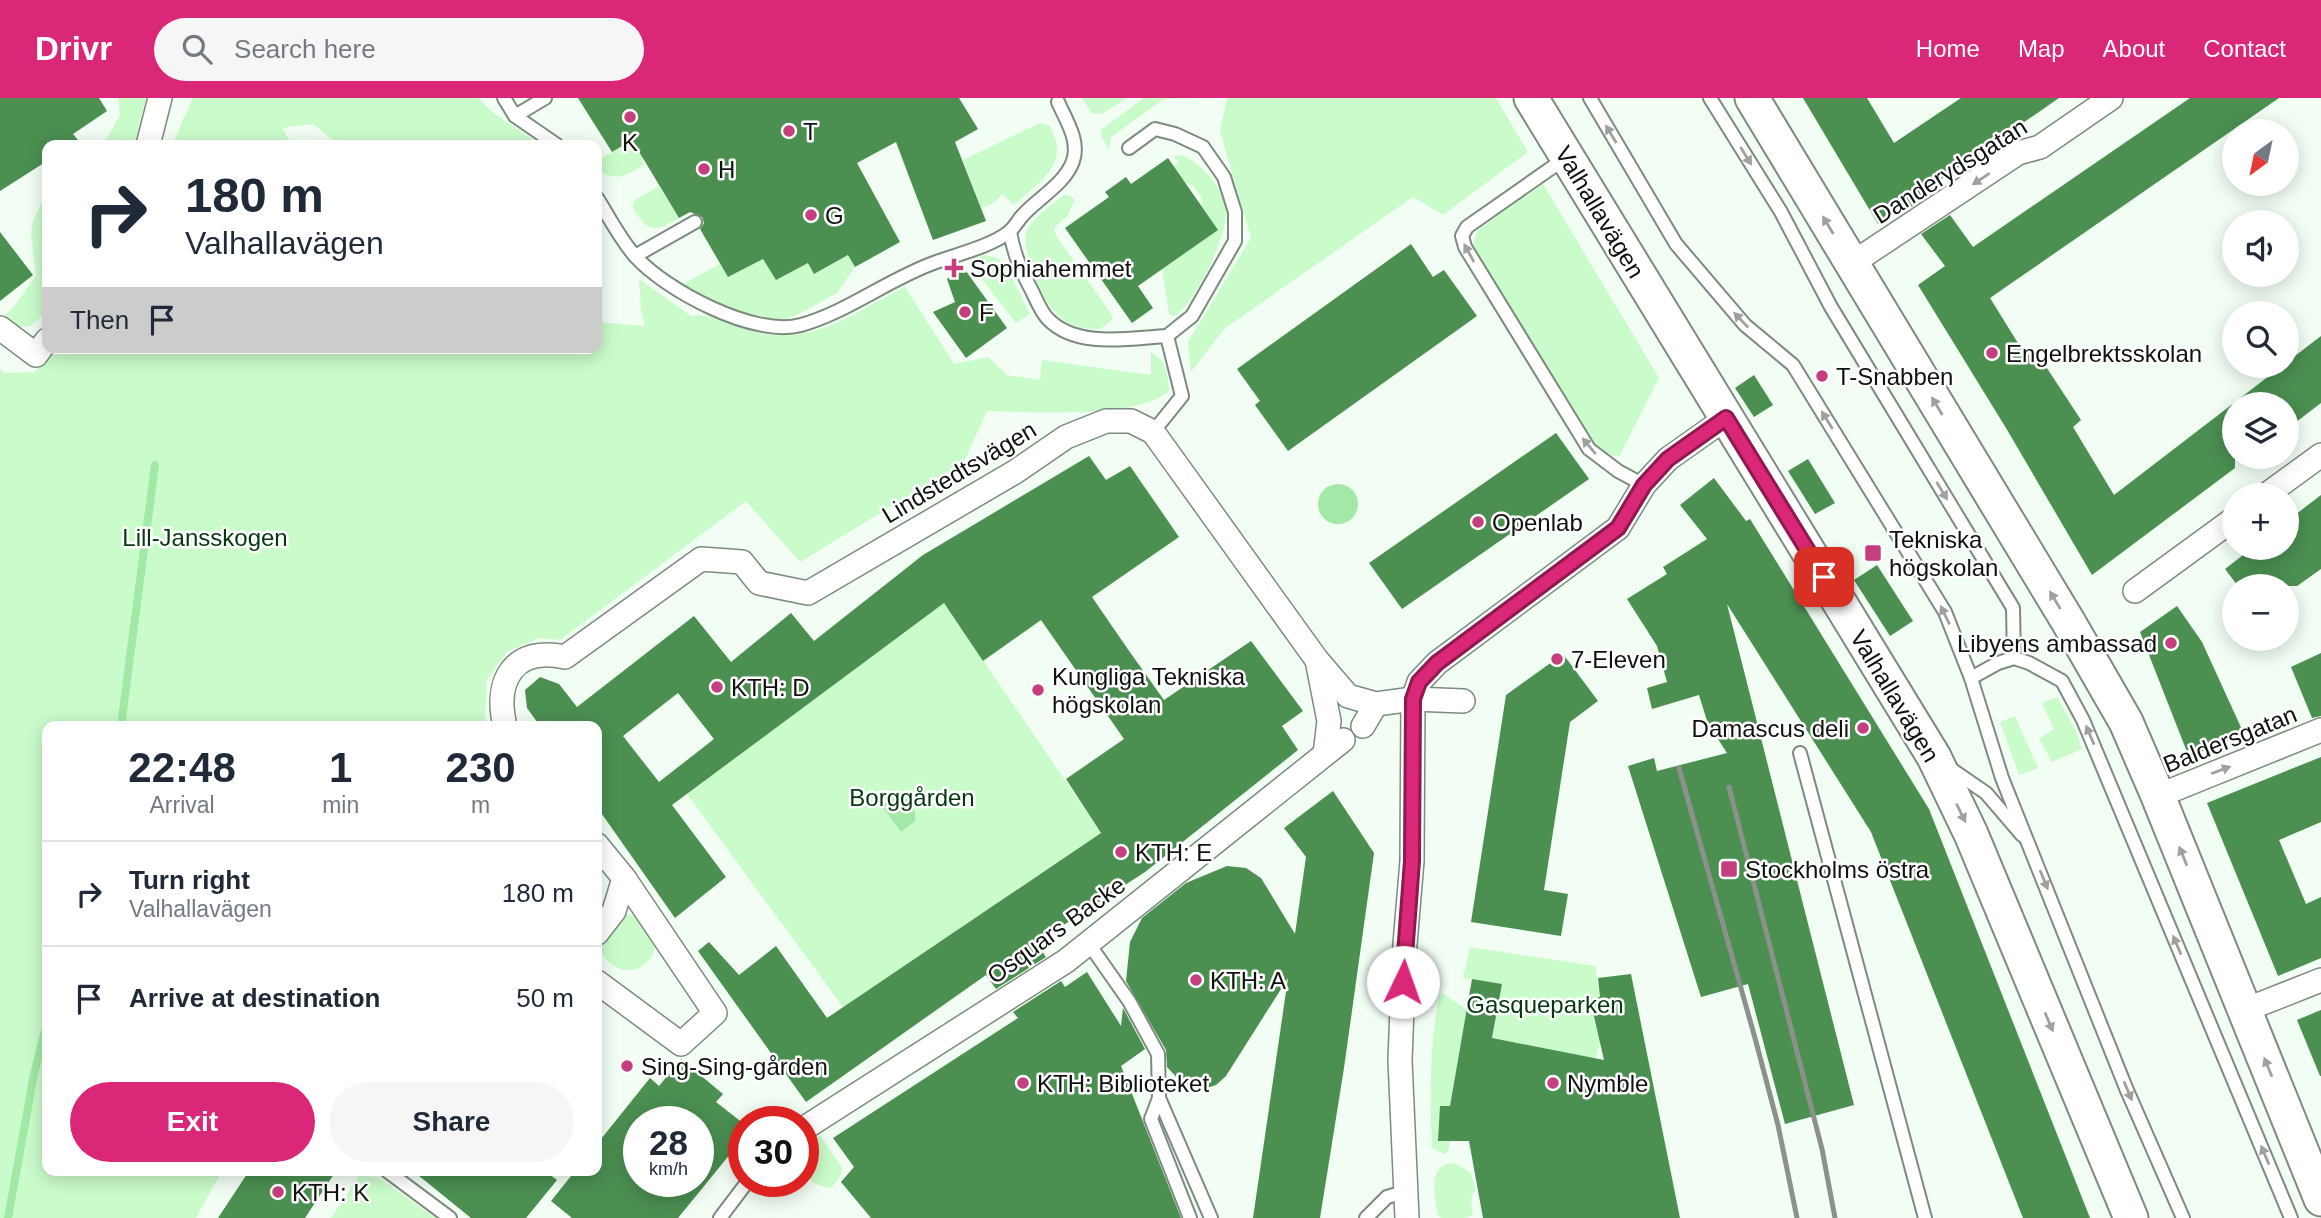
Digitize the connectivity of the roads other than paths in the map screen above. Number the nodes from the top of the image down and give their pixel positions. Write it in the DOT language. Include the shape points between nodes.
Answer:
graph roads {
  1 [pos="160,98"];
  2 [pos="504,98"];
  3 [pos="545,98"];
  4 [pos="1531,98"];
  5 [pos="1590,98"];
  6 [pos="1710,98"];
  7 [pos="1752,98"];
  8 [pos="2111,98"];
  9 [pos="1058,102"];
  10 [pos="515,116"];
  11 [pos="149,140"];
  12 [pos="551,140"];
  13 [pos="1129,148"];
  14 [pos="1567,157"];
  15 [pos="602,211"];
  16 [pos="695,222"];
  17 [pos="1010,231"];
  18 [pos="635,256"];
  19 [pos="1851,264"];
  20 [pos="0,328"];
  21 [pos="1167,336"];
  22 [pos="42,347"];
  23 [pos="1726,418"];
  24 [pos="1153,432"];
  25 [pos="2321,455"];
  26 [pos="2282,483"];
  27 [pos="1644,485"];
  28 [pos="2222,527"];
  29 [pos="2135,591"];
  30 [pos="2014,658"];
  31 [pos="1317,660"];
  32 [pos="1971,678"];
  33 [pos="1413,699"];
  34 [pos="1463,701"];
  35 [pos="1376,704"];
  36 [pos="504,721"];
  37 [pos="1363,726"];
  38 [pos="2321,730"];
  39 [pos="1343,740"];
  40 [pos="1800,753"];
  41 [pos="1934,757"];
  42 [pos="1318,760"];
  43 [pos="2158,796"];
  44 [pos="2029,843"];
  45 [pos="602,851"];
  46 [pos="624,878"];
  47 [pos="602,927"];
  48 [pos="1089,944"];
  49 [pos="2321,980"];
  50 [pos="602,986"];
  51 [pos="2245,1010"];
  52 [pos="1159,1098"];
  53 [pos="819,1119"];
  54 [pos="394,1176"];
  55 [pos="1404,1192"];
  56 [pos="736,1197"];
  57 [pos="2321,1199"];
  58 [pos="450,1218"];
  59 [pos="720,1218"];
  60 [pos="1191,1218"];
  61 [pos="1211,1218"];
  62 [pos="1366,1218"];
  63 [pos="1407,1218"];
  64 [pos="1925,1218"];
  65 [pos="2131,1218"];
  66 [pos="2183,1218"];
  67 [pos="2291,1218"];
  1 -- 11 [label="street"];
  2 -- 10 [label="lane"];
  3 -- 10 [label="lane"];
  4 -- 14 [label="main road, Valhallavägen"];
  32 -- 5 [label="lane, one-way" via="1945,612 1793,365 1745,325 1676,244"];
  6 -- 30 [label="lane, one-way" via="2013,608"];
  19 -- 7 [label="main road, one-way"];
  8 -- 19 [label="street, Danderydsgatan, one-way" via="2040,147 2018,153"];
  9 -- 17 [label="lane" via="1076,150 1072,165"];
  10 -- 12 [label="lane"];
  13 -- 21 [label="lane" via="1155,130 1203,147 1224,177 1236,212 1235,240 1192,316"];
  14 -- 23 [label="main road, Valhallavägen"];
  27 -- 14 [label="lane, one-way" via="1589,449 1462,236 1466,227"];
  15 -- 18 [label="lane"];
  16 -- 18 [label="lane"];
  17 -- 18 [label="lane" via="798,326 758,324 722,313 687,297"];
  17 -- 21 [label="lane" via="1025,278 1046,317 1059,329 1083,338"];
  43 -- 19 [label="main road, one-way" via="2126,722 2092,663"];
  20 -- 22 [label="street" via="36,355"];
  21 -- 24 [label="lane" via="1182,396"];
  23 -- 27 [label="street" via="1681,448"];
  23 -- 41 [label="main road, Valhallavägen"];
  24 -- 31 [label="street"];
  24 -- 36 [label="street, Lindstedtsvägen" via="1131,421 1105,421 1066,437 1015,472 808,593 759,583 742,562 701,559 565,657 528,656 512,670 503,687"];
  25 -- 26 [label="street"];
  27 -- 33 [label="street" via="1618,528 1437,663 1419,682"];
  28 -- 29 [label="street"];
  30 -- 32 [label="lane"];
  67 -- 30 [label="lane, one-way" via="2083,720 2062,681"];
  31 -- 35 [label="street" via="1348,696"];
  31 -- 42 [label="street" via="1329,721"];
  32 -- 44 [label="lane" via="2002,778"];
  33 -- 34 [label="street"];
  33 -- 35 [label="street"];
  33 -- 55 [label="street" via="1412,861 1400,1060"];
  35 -- 37 [label="street"];
  43 -- 38 [label="street, Baldersgatan, one-way"];
  39 -- 42 [label="street, Osquars Backe"];
  40 -- 64 [label="lane"];
  41 -- 44 [label="lane" via="1986,793"];
  41 -- 65 [label="main road, Valhallavägen, one-way"];
  42 -- 48 [label="street, Osquars Backe"];
  51 -- 43 [label="main road, one-way"];
  44 -- 66 [label="lane, one-way"];
  45 -- 46 [label="street"];
  46 -- 47 [label="street" via="614,911"];
  46 -- 50 [label="street" via="715,1013 681,1044"];
  48 -- 52 [label="lane" via="1129,1001 1158,1054"];
  48 -- 53 [label="street, Osquars Backe"];
  49 -- 51 [label="street"];
  57 -- 51 [label="main road, one-way"];
  52 -- 60 [label="lane" via="1151,1119"];
  52 -- 61 [label="lane"];
  54 -- 58 [label="lane"];
  55 -- 62 [label="lane" via="1387,1197"];
  55 -- 63 [label="street"];
  56 -- 59 [label="lane"];
}
